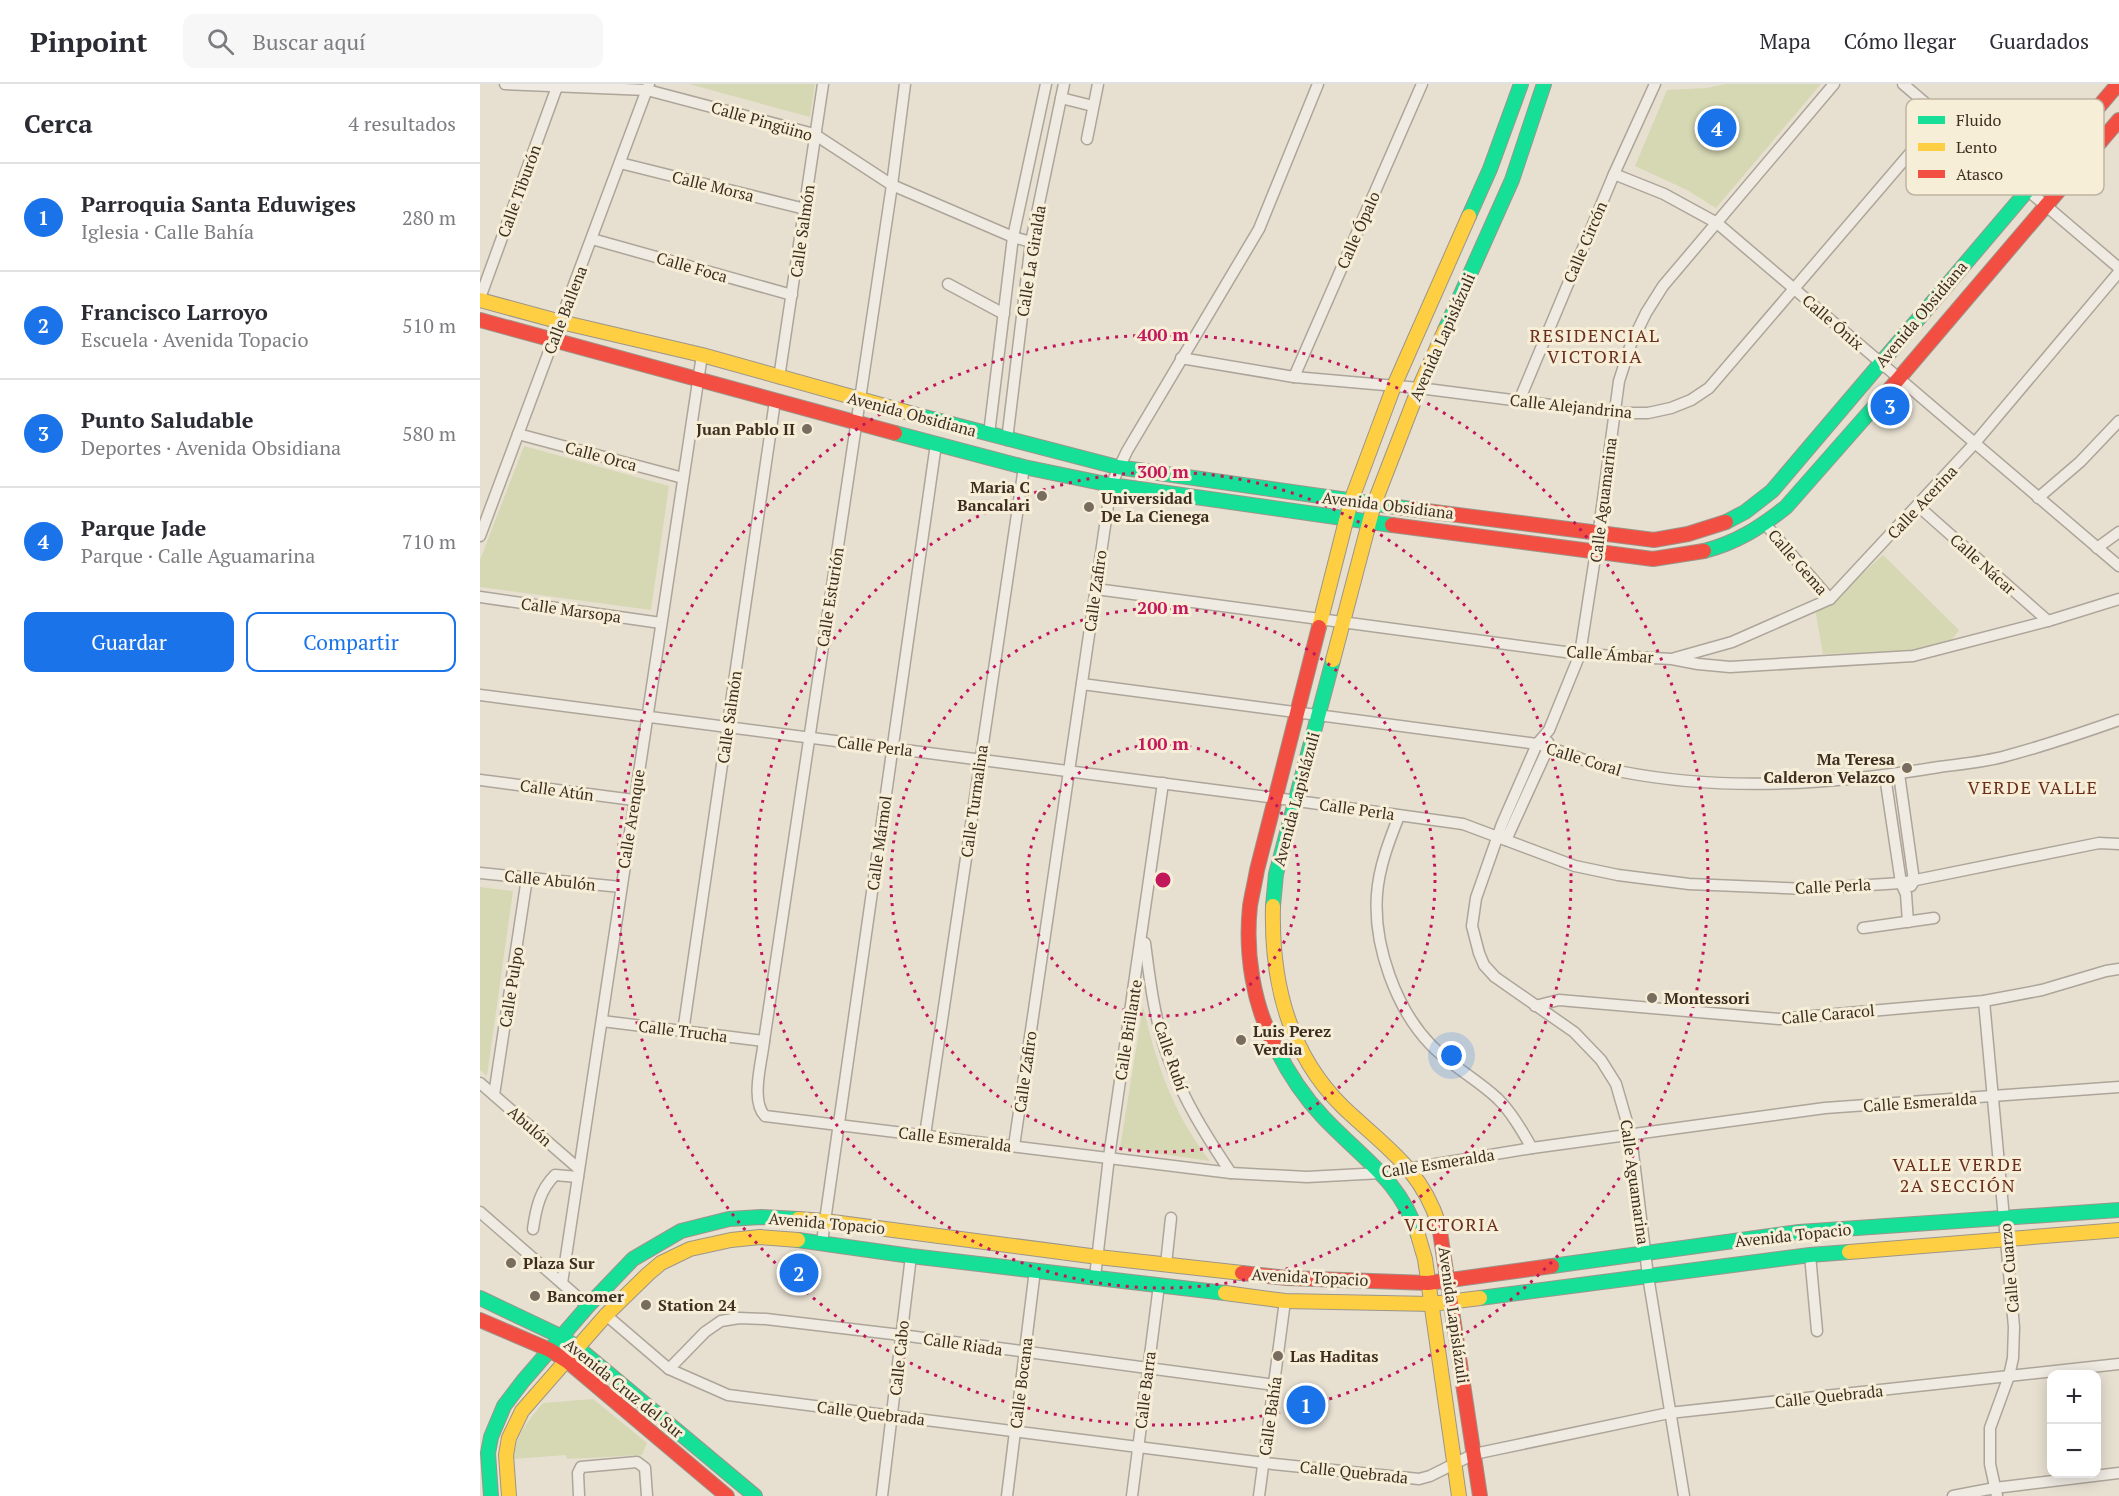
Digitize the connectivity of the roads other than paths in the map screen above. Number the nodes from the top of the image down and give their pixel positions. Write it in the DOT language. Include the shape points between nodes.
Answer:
graph roads {
  1 [pos="505,84"];
  2 [pos="824,84"];
  3 [pos="905,84"];
  4 [pos="1046,84"];
  5 [pos="1064,84"];
  6 [pos="1098,84"];
  7 [pos="1318,84"];
  8 [pos="1422,84"];
  9 [pos="1521,84"];
  10 [pos="1544,84"];
  11 [pos="1655,84"];
  12 [pos="1834,84"];
  13 [pos="1903,84"];
  14 [pos="558,85"];
  15 [pos="648,87"];
  16 [pos="2115,87"];
  17 [pos="1061,98"];
  18 [pos="1920,99"];
  19 [pos="2104,100"];
  20 [pos="1093,106"];
  21 [pos="2119,120"];
  22 [pos="814,134"];
  23 [pos="2104,138"];
  24 [pos="1087,139"];
  25 [pos="1906,159"];
  26 [pos="620,163"];
  27 [pos="1614,174"];
  28 [pos="892,185"];
  29 [pos="2023,195"];
  30 [pos="2033,195"];
  31 [pos="2055,195"];
  32 [pos="2046,206"];
  33 [pos="805,209"];
  34 [pos="1717,223"];
  35 [pos="1013,237"];
  36 [pos="592,239"];
  37 [pos="1031,242"];
  38 [pos="2119,270"];
  39 [pos="948,284"];
  40 [pos="1796,289"];
  41 [pos="792,295"];
  42 [pos="480,299"];
  43 [pos="1004,314"];
  44 [pos="480,320"];
  45 [pos="561,322"];
  46 [pos="554,340"];
  47 [pos="702,355"];
  48 [pos="1181,358"];
  49 [pos="1880,363"];
  50 [pos="1294,377"];
  51 [pos="778,378"];
  52 [pos="697,380"];
  53 [pos="1898,380"];
  54 [pos="1394,386"];
  55 [pos="1419,388"];
  56 [pos="859,400"];
  57 [pos="775,401"];
  58 [pos="1519,401"];
  59 [pos="1614,413"];
  60 [pos="2119,421"];
  61 [pos="856,423"];
  62 [pos="518,434"];
  63 [pos="989,434"];
  64 [pos="1007,440"];
  65 [pos="936,444"];
  66 [pos="1974,444"];
  67 [pos="1023,466"];
  68 [pos="1118,468"];
  69 [pos="683,478"];
  70 [pos="1111,485"];
  71 [pos="2038,498"];
  72 [pos="1351,501"];
  73 [pos="1374,504"];
  74 [pos="1918,506"];
  75 [pos="1347,519"];
  76 [pos="1369,522"];
  77 [pos="1766,525"];
  78 [pos="1599,531"];
  79 [pos="2119,532"];
  80 [pos="480,536"];
  81 [pos="2097,548"];
  82 [pos="1596,551"];
  83 [pos="2119,566"];
  84 [pos="1096,589"];
  85 [pos="480,597"];
  86 [pos="2119,599"];
  87 [pos="1830,600"];
  88 [pos="1322,619"];
  89 [pos="1344,621"];
  90 [pos="2048,621"];
  91 [pos="661,623"];
  92 [pos="1580,654"];
  93 [pos="1672,659"];
  94 [pos="1082,684"];
  95 [pos="480,695"];
  96 [pos="1298,712"];
  97 [pos="1319,714"];
  98 [pos="647,717"];
  99 [pos="2119,720"];
  100 [pos="728,727"];
  101 [pos="809,738"];
  102 [pos="1542,746"];
  103 [pos="892,748"];
  104 [pos="980,760"];
  105 [pos="1069,771"];
  106 [pos="1899,774"];
  107 [pos="1886,776"];
  108 [pos="480,780"];
  109 [pos="1163,783"];
  110 [pos="1276,798"];
  111 [pos="1296,800"];
  112 [pos="634,801"];
  113 [pos="1399,816"];
  114 [pos="1502,839"];
  115 [pos="2119,844"];
  116 [pos="480,873"];
  117 [pos="527,878"];
  118 [pos="1914,881"];
  119 [pos="1901,883"];
  120 [pos="621,887"];
  121 [pos="1906,894"];
  122 [pos="1934,918"];
  123 [pos="1908,922"];
  124 [pos="1143,928"];
  125 [pos="1863,928"];
  126 [pos="2119,969"];
  127 [pos="1984,1001"];
  128 [pos="1535,1006"];
  129 [pos="602,1021"];
  130 [pos="683,1032"];
  131 [pos="764,1041"];
  132 [pos="480,1083"];
  133 [pos="2119,1087"];
  134 [pos="494,1095"];
  135 [pos="1994,1097"];
  136 [pos="760,1110"];
  137 [pos="838,1124"];
  138 [pos="925,1135"];
  139 [pos="1631,1136"];
  140 [pos="1014,1146"];
  141 [pos="1532,1148"];
  142 [pos="1109,1157"];
  143 [pos="1408,1168"];
  144 [pos="579,1173"];
  145 [pos="1231,1173"];
  146 [pos="1382,1173"];
  147 [pos="2119,1210"];
  148 [pos="480,1212"];
  149 [pos="1171,1218"];
  150 [pos="2005,1219"];
  151 [pos="825,1221"];
  152 [pos="533,1229"];
  153 [pos="2119,1230"];
  154 [pos="2007,1239"];
  155 [pos="822,1242"];
  156 [pos="1645,1254"];
  157 [pos="1810,1255"];
  158 [pos="911,1256"];
  159 [pos="1098,1257"];
  160 [pos="1166,1264"];
  161 [pos="1035,1270"];
  162 [pos="1095,1276"];
  163 [pos="1648,1276"];
  164 [pos="1449,1280"];
  165 [pos="562,1283"];
  166 [pos="1428,1283"];
  167 [pos="1159,1284"];
  168 [pos="480,1298"];
  169 [pos="1286,1301"];
  170 [pos="1452,1302"];
  171 [pos="1431,1304"];
  172 [pos="588,1306"];
  173 [pos="606,1315"];
  174 [pos="480,1320"];
  175 [pos="1817,1331"];
  176 [pos="901,1335"];
  177 [pos="562,1337"];
  178 [pos="578,1348"];
  179 [pos="550,1350"];
  180 [pos="1025,1353"];
  181 [pos="567,1361"];
  182 [pos="2119,1364"];
  183 [pos="1148,1368"];
  184 [pos="669,1369"];
  185 [pos="2009,1376"];
  186 [pos="1275,1384"];
  187 [pos="1670,1413"];
  188 [pos="892,1416"];
  189 [pos="1015,1432"];
  190 [pos="1138,1447"];
  191 [pos="1474,1454"];
  192 [pos="1264,1462"];
  193 [pos="1454,1463"];
  194 [pos="2119,1473"];
  195 [pos="713,1490"];
  196 [pos="1996,1492"];
  197 [pos="491,1496"];
  198 [pos="509,1496"];
  199 [pos="579,1496"];
  200 [pos="647,1496"];
  201 [pos="727,1496"];
  202 [pos="755,1496"];
  203 [pos="882,1496"];
  204 [pos="1007,1496"];
  205 [pos="1132,1496"];
  206 [pos="1259,1496"];
  207 [pos="1459,1496"];
  208 [pos="1480,1496"];
  209 [pos="1684,1496"];
  210 [pos="1953,1496"];
  1 -- 14 [label="street, Calle Pingüino"];
  2 -- 22 [label="street, Calle Salmón"];
  3 -- 28 [label="street, Calle Esturión"];
  4 -- 35 [label="street, Calle La Giralda"];
  5 -- 17 [label="street, Calle La Giralda"];
  6 -- 20 [label="street"];
  7 -- 48 [label="street, Calle Zafiro" via="1259,229"];
  8 -- 50 [label="street, Calle Ópalo"];
  9 -- 54 [label="street, Avenida Lapislázuli" via="1490,169"];
  10 -- 55 [label="street, Avenida Lapislázuli" via="1512,180"];
  11 -- 27 [label="street, Calle Circón"];
  12 -- 34 [label="street, Calle Aguamarina"];
  13 -- 18 [label="street"];
  14 -- 15 [label="street, Calle Pingüino"];
  14 -- 42 [label="street, Calle Tiburón"];
  15 -- 22 [label="street, Calle Pingüino"];
  15 -- 26 [label="street, Calle Ballena"];
  16 -- 19 [label="street, Avenida Obsidiana"];
  17 -- 20 [label="street"];
  17 -- 37 [label="street, Calle La Giralda"];
  20 -- 24 [label="street"];
  21 -- 23 [label="street, Avenida Obsidiana"];
  22 -- 28 [label="street, Calle Pingüino"];
  22 -- 33 [label="street, Calle Salmón"];
  25 -- 40 [label="street, Calle Alejandrina"];
  26 -- 33 [label="street, Calle Morsa"];
  26 -- 36 [label="street, Calle Ballena"];
  27 -- 34 [label="street, Calle Ónix" via="1665,194"];
  27 -- 58 [label="street, Calle Circón"];
  28 -- 35 [label="street, Calle Pingüino"];
  28 -- 56 [label="street, Calle Esturión"];
  29 -- 49 [label="street, Avenida Obsidiana"];
  30 -- 32 [label="street"];
  31 -- 32 [label="street, Avenida Obsidiana"];
  32 -- 38 [label="street"];
  32 -- 53 [label="street, Avenida Obsidiana"];
  33 -- 41 [label="street, Calle Salmón"];
  34 -- 40 [label="street, Calle Ónix"];
  34 -- 59 [label="street, Calle Aguamarina" via="1663,286 1646,313 1619,381"];
  35 -- 37 [label="street, Calle Pingüino"];
  35 -- 43 [label="street, Calle La Giralda"];
  36 -- 41 [label="street, Calle Foca"];
  36 -- 45 [label="street, Calle Ballena"];
  37 -- 64 [label="street, Calle La Giralda"];
  38 -- 66 [label="street, Calle Acerina"];
  39 -- 43 [label="street"];
  40 -- 49 [label="street, Calle Ónix"];
  40 -- 59 [label="street, Calle Alejandrina" via="1709,388 1671,408"];
  41 -- 51 [label="street, Calle Salmón"];
  42 -- 45 [label="street, Avenida Obsidiana"];
  43 -- 63 [label="street, Calle La Giralda"];
  44 -- 46 [label="street, Avenida Obsidiana"];
  45 -- 46 [label="street, Calle Ballena"];
  45 -- 47 [label="street, Avenida Obsidiana"];
  46 -- 52 [label="street, Avenida Obsidiana"];
  46 -- 62 [label="street, Calle Ballena"];
  47 -- 51 [label="street, Avenida Obsidiana"];
  47 -- 52 [label="street, Calle Arenque"];
  48 -- 50 [label="street, Calle Alejandrina"];
  48 -- 68 [label="street, Calle Zafiro"];
  49 -- 53 [label="street, Calle Ónix"];
  49 -- 78 [label="street, Avenida Obsidiana" via="1789,474 1758,504 1731,521 1680,537 1654,540"];
  50 -- 54 [label="street, Calle Alejandrina"];
  51 -- 56 [label="street, Avenida Obsidiana"];
  52 -- 57 [label="street, Avenida Obsidiana"];
  52 -- 69 [label="street, Calle Arenque"];
  53 -- 66 [label="street, Calle Ónix"];
  53 -- 77 [label="street, Avenida Obsidiana" via="1804,488"];
  54 -- 55 [label="street, Calle Alejandrina"];
  54 -- 72 [label="street, Avenida Lapislázuli"];
  55 -- 58 [label="street, Calle Alejandrina"];
  55 -- 73 [label="street, Avenida Lapislázuli"];
  56 -- 61 [label="street, Calle Esturión"];
  56 -- 63 [label="street, Avenida Obsidiana"];
  57 -- 61 [label="street, Avenida Obsidiana"];
  57 -- 100 [label="street, Calle Salmón"];
  58 -- 59 [label="street, Calle Alejandrina"];
  59 -- 78 [label="street, Calle Aguamarina"];
  60 -- 71 [label="street"];
  61 -- 65 [label="street, Avenida Obsidiana"];
  61 -- 101 [label="street, Calle Esturión"];
  62 -- 69 [label="street, Calle Orca"];
  62 -- 80 [label="street, Calle Ballena"];
  63 -- 64 [label="street, Avenida Obsidiana"];
  64 -- 68 [label="street, Avenida Obsidiana"];
  65 -- 67 [label="street, Avenida Obsidiana"];
  65 -- 103 [label="street, Calle Mármol"];
  66 -- 71 [label="street, Calle Ónix"];
  66 -- 74 [label="street, Calle Acerina"];
  67 -- 70 [label="street, Avenida Obsidiana"];
  67 -- 104 [label="street, Calle Turmalina"];
  68 -- 70 [label="street, Calle Zafiro"];
  68 -- 72 [label="street, Avenida Obsidiana"];
  69 -- 91 [label="street, Calle Arenque"];
  70 -- 75 [label="street, Avenida Obsidiana"];
  70 -- 84 [label="street, Calle Zafiro"];
  71 -- 81 [label="street, Calle Ónix"];
  72 -- 73 [label="street, Avenida Obsidiana"];
  72 -- 75 [label="street, Avenida Lapislázuli"];
  73 -- 76 [label="street, Avenida Lapislázuli"];
  73 -- 78 [label="street, Avenida Obsidiana"];
  74 -- 87 [label="street, Calle Acerina"];
  74 -- 90 [label="street, Calle Nácar"];
  75 -- 76 [label="street, Avenida Obsidiana"];
  75 -- 88 [label="street, Avenida Lapislázuli"];
  76 -- 82 [label="street, Avenida Obsidiana"];
  76 -- 89 [label="street, Avenida Lapislázuli"];
  77 -- 82 [label="street, Avenida Obsidiana" via="1713,550 1683,556 1653,559"];
  77 -- 87 [label="street, Calle Gema"];
  78 -- 82 [label="street, Calle Aguamarina"];
  79 -- 81 [label="street"];
  81 -- 83 [label="street, Calle Ónix"];
  82 -- 92 [label="street, Calle Aguamarina"];
  84 -- 88 [label="street, Calle Ámbar"];
  84 -- 94 [label="street, Calle Zafiro"];
  85 -- 91 [label="street, Calle Marsopa"];
  86 -- 90 [label="street, Calle Ámbar"];
  87 -- 93 [label="street, Calle Acerina" via="1732,642"];
  88 -- 89 [label="street, Calle Ámbar"];
  88 -- 96 [label="street, Avenida Lapislázuli"];
  89 -- 92 [label="street, Calle Ámbar"];
  89 -- 97 [label="street, Avenida Lapislázuli"];
  90 -- 93 [label="street, Calle Ámbar" via="1913,656 1730,667"];
  91 -- 98 [label="street, Calle Arenque"];
  92 -- 93 [label="street, Calle Ámbar"];
  92 -- 102 [label="street, Calle Aguamarina"];
  94 -- 96 [label="street, Calle Coral"];
  94 -- 105 [label="street, Calle Zafiro"];
  95 -- 98 [label="street, Calle Perla"];
  96 -- 97 [label="street, Calle Coral"];
  96 -- 110 [label="street, Avenida Lapislázuli"];
  97 -- 102 [label="street, Calle Coral"];
  97 -- 111 [label="street, Avenida Lapislázuli"];
  98 -- 100 [label="street, Calle Perla"];
  98 -- 112 [label="street, Calle Arenque"];
  99 -- 106 [label="street, Calle Coral" via="2004,756"];
  100 -- 101 [label="street, Calle Perla"];
  100 -- 130 [label="street, Calle Salmón"];
  101 -- 103 [label="street, Calle Perla"];
  101 -- 131 [label="street, Calle Esturión"];
  102 -- 107 [label="street, Calle Coral" via="1601,767 1653,777 1788,783"];
  102 -- 114 [label="street, Calle Aguamarina"];
  103 -- 104 [label="street, Calle Perla"];
  103 -- 137 [label="street, Calle Mármol"];
  104 -- 105 [label="street, Calle Perla"];
  104 -- 138 [label="street, Calle Turmalina"];
  105 -- 109 [label="street, Calle Perla"];
  105 -- 140 [label="street, Calle Zafiro"];
  106 -- 107 [label="street, Calle Coral"];
  106 -- 118 [label="street"];
  107 -- 119 [label="street"];
  108 -- 112 [label="street, Calle Atún"];
  109 -- 110 [label="street, Calle Perla"];
  109 -- 124 [label="street, Calle Brillante"];
  110 -- 111 [label="street, Calle Perla"];
  110 -- 146 [label="street, Avenida Lapislázuli" via="1250,909 1250,963 1258,1002 1273,1043 1299,1088"];
  111 -- 113 [label="street, Calle Perla"];
  111 -- 143 [label="street, Avenida Lapislázuli" via="1273,896 1274,964 1284,1010 1309,1067 1330,1094"];
  112 -- 120 [label="street, Calle Arenque"];
  113 -- 114 [label="street, Calle Perla" via="1463,824"];
  113 -- 141 [label="street" via="1376,896 1381,945 1392,982 1403,1007 1430,1044 1500,1100"];
  114 -- 119 [label="street, Calle Perla" via="1575,866 1677,882 1807,889"];
  114 -- 128 [label="street, Calle Aguamarina" via="1472,911 1474,939 1484,965"];
  115 -- 118 [label="street, Calle Perla" via="2099,843"];
  116 -- 117 [label="street, Calle Abulón"];
  117 -- 120 [label="street, Calle Abulón"];
  117 -- 134 [label="street, Calle Pulpo"];
  118 -- 119 [label="street, Calle Perla"];
  118 -- 121 [label="street"];
  119 -- 121 [label="street"];
  120 -- 129 [label="street, Calle Arenque"];
  121 -- 123 [label="street"];
  122 -- 123 [label="street"];
  123 -- 125 [label="street"];
  124 -- 142 [label="street, Calle Brillante"];
  124 -- 145 [label="street, Calle Rubí" via="1154,1004 1169,1059 1192,1112"];
  126 -- 127 [label="street, Calle Caracol"];
  127 -- 128 [label="street, Calle Caracol" via="1779,1019 1559,1000"];
  127 -- 135 [label="street, Calle Cuarzo"];
  128 -- 139 [label="street, Calle Aguamarina" via="1574,1032 1601,1060 1616,1084"];
  129 -- 130 [label="street, Calle Trucha"];
  129 -- 144 [label="street, Calle Arenque"];
  130 -- 131 [label="street, Calle Trucha"];
  131 -- 136 [label="street, Calle Esturión" via="757,1097"];
  132 -- 134 [label="street, Abulón"];
  133 -- 135 [label="street, Calle Esmeralda"];
  134 -- 144 [label="street, Abulón"];
  135 -- 139 [label="street, Calle Esmeralda" via="1825,1108"];
  135 -- 150 [label="street, Calle Cuarzo"];
  136 -- 137 [label="street, Calle Esmeralda" via="765,1116"];
  137 -- 138 [label="street, Calle Esmeralda"];
  137 -- 151 [label="street, Calle Mármol"];
  138 -- 140 [label="street, Calle Esmeralda"];
  139 -- 141 [label="street, Calle Esmeralda"];
  139 -- 156 [label="street, Calle Aguamarina"];
  140 -- 142 [label="street, Calle Esmeralda"];
  141 -- 143 [label="street, Calle Esmeralda"];
  142 -- 145 [label="street, Calle Esmeralda"];
  142 -- 159 [label="street, Calle Brillante"];
  143 -- 146 [label="street, Calle Esmeralda"];
  143 -- 164 [label="street, Avenida Lapislázuli" via="1424,1188 1434,1210"];
  144 -- 152 [label="street" via="555,1175 547,1182 537,1204"];
  144 -- 165 [label="street, Calle Arenque"];
  145 -- 146 [label="street, Calle Esmeralda"];
  146 -- 166 [label="street, Avenida Lapislázuli" via="1412,1216 1420,1236"];
  147 -- 150 [label="street, Avenida Topacio"];
  148 -- 165 [label="street"];
  149 -- 160 [label="street"];
  150 -- 154 [label="street, Calle Cuarzo"];
  150 -- 156 [label="street, Avenida Topacio" via="1799,1232"];
  151 -- 155 [label="street, Calle Mármol"];
  151 -- 159 [label="street, Avenida Topacio"];
  151 -- 172 [label="street, Avenida Topacio" via="729,1219 681,1231 633,1259"];
  153 -- 154 [label="street, Avenida Topacio"];
  154 -- 157 [label="street, Avenida Topacio"];
  154 -- 185 [label="street, Calle Cuarzo" via="2014,1327"];
  155 -- 158 [label="street, Avenida Topacio"];
  155 -- 173 [label="street, Avenida Topacio" via="760,1238 690,1249 661,1263"];
  156 -- 163 [label="street, Calle Aguamarina"];
  156 -- 164 [label="street, Avenida Topacio"];
  157 -- 163 [label="street, Avenida Topacio"];
  157 -- 175 [label="street"];
  158 -- 161 [label="street, Avenida Topacio"];
  158 -- 176 [label="street, Calle Cabo"];
  159 -- 160 [label="street, Avenida Topacio"];
  159 -- 162 [label="street, Calle Brillante"];
  160 -- 166 [label="street, Avenida Topacio" via="1287,1278"];
  161 -- 162 [label="street, Avenida Topacio"];
  161 -- 180 [label="street, Calle Bocana"];
  162 -- 167 [label="street, Avenida Topacio"];
  163 -- 170 [label="street, Avenida Topacio"];
  163 -- 187 [label="street, Calle Aguamarina"];
  164 -- 166 [label="street, Avenida Topacio"];
  164 -- 170 [label="street, Avenida Lapislázuli"];
  165 -- 172 [label="street"];
  166 -- 171 [label="street, Avenida Lapislázuli"];
  167 -- 169 [label="street, Avenida Topacio"];
  167 -- 183 [label="street, Calle Barra"];
  168 -- 177 [label="street, Avenida Cruz del Sur"];
  169 -- 171 [label="street, Avenida Topacio"];
  169 -- 186 [label="street, Calle Bahía"];
  170 -- 171 [label="street, Avenida Topacio"];
  170 -- 191 [label="street, Avenida Lapislázuli"];
  171 -- 193 [label="street, Avenida Lapislázuli"];
  172 -- 177 [label="street, Avenida Topacio"];
  173 -- 178 [label="street, Avenida Topacio"];
  173 -- 184 [label="street, Calle Quebrada"];
  174 -- 179 [label="street, Avenida Cruz del Sur"];
  176 -- 180 [label="street, Calle Riada"];
  176 -- 184 [label="street, Calle Riada" via="766,1319 730,1319 705,1332"];
  176 -- 188 [label="street, Calle Cabo"];
  177 -- 178 [label="street, Avenida Cruz del Sur"];
  177 -- 179 [label="street, Avenida Topacio"];
  178 -- 181 [label="street, Avenida Topacio"];
  178 -- 202 [label="street, Avenida Cruz del Sur"];
  179 -- 181 [label="street, Avenida Cruz del Sur"];
  179 -- 197 [label="street, Avenida Topacio" via="497,1420 488,1453"];
  180 -- 183 [label="street, Calle Riada"];
  180 -- 189 [label="street, Calle Bocana"];
  181 -- 195 [label="street, Avenida Cruz del Sur"];
  181 -- 198 [label="street, Avenida Topacio" via="514,1424 506,1455"];
  182 -- 185 [label="street, Calle Quebrada"];
  183 -- 186 [label="street, Calle Riada"];
  183 -- 190 [label="street, Calle Barra"];
  184 -- 188 [label="street, Calle Quebrada" via="728,1395"];
  185 -- 187 [label="street, Calle Quebrada"];
  185 -- 196 [label="street, Calle Cuarzo" via="1990,1428 1990,1464"];
  186 -- 192 [label="street, Calle Bahía"];
  187 -- 191 [label="street, Calle Quebrada"];
  187 -- 209 [label="street, Calle Aguamarina"];
  188 -- 189 [label="street, Calle Quebrada"];
  188 -- 203 [label="street, Calle Cabo"];
  189 -- 190 [label="street, Calle Quebrada"];
  189 -- 204 [label="street, Calle Bocana"];
  190 -- 192 [label="street, Calle Quebrada"];
  190 -- 205 [label="street, Calle Barra"];
  191 -- 193 [label="street, Calle Quebrada"];
  191 -- 208 [label="street, Avenida Lapislázuli"];
  192 -- 193 [label="street, Calle Quebrada" via="1419,1479"];
  192 -- 206 [label="street, Calle Bahía"];
  193 -- 207 [label="street, Avenida Lapislázuli"];
  194 -- 196 [label="street"];
  195 -- 201 [label="street, Avenida Cruz del Sur"];
  196 -- 210 [label="street"];
  199 -- 200 [label="street" via="579,1469 637,1462 646,1472"];
}
